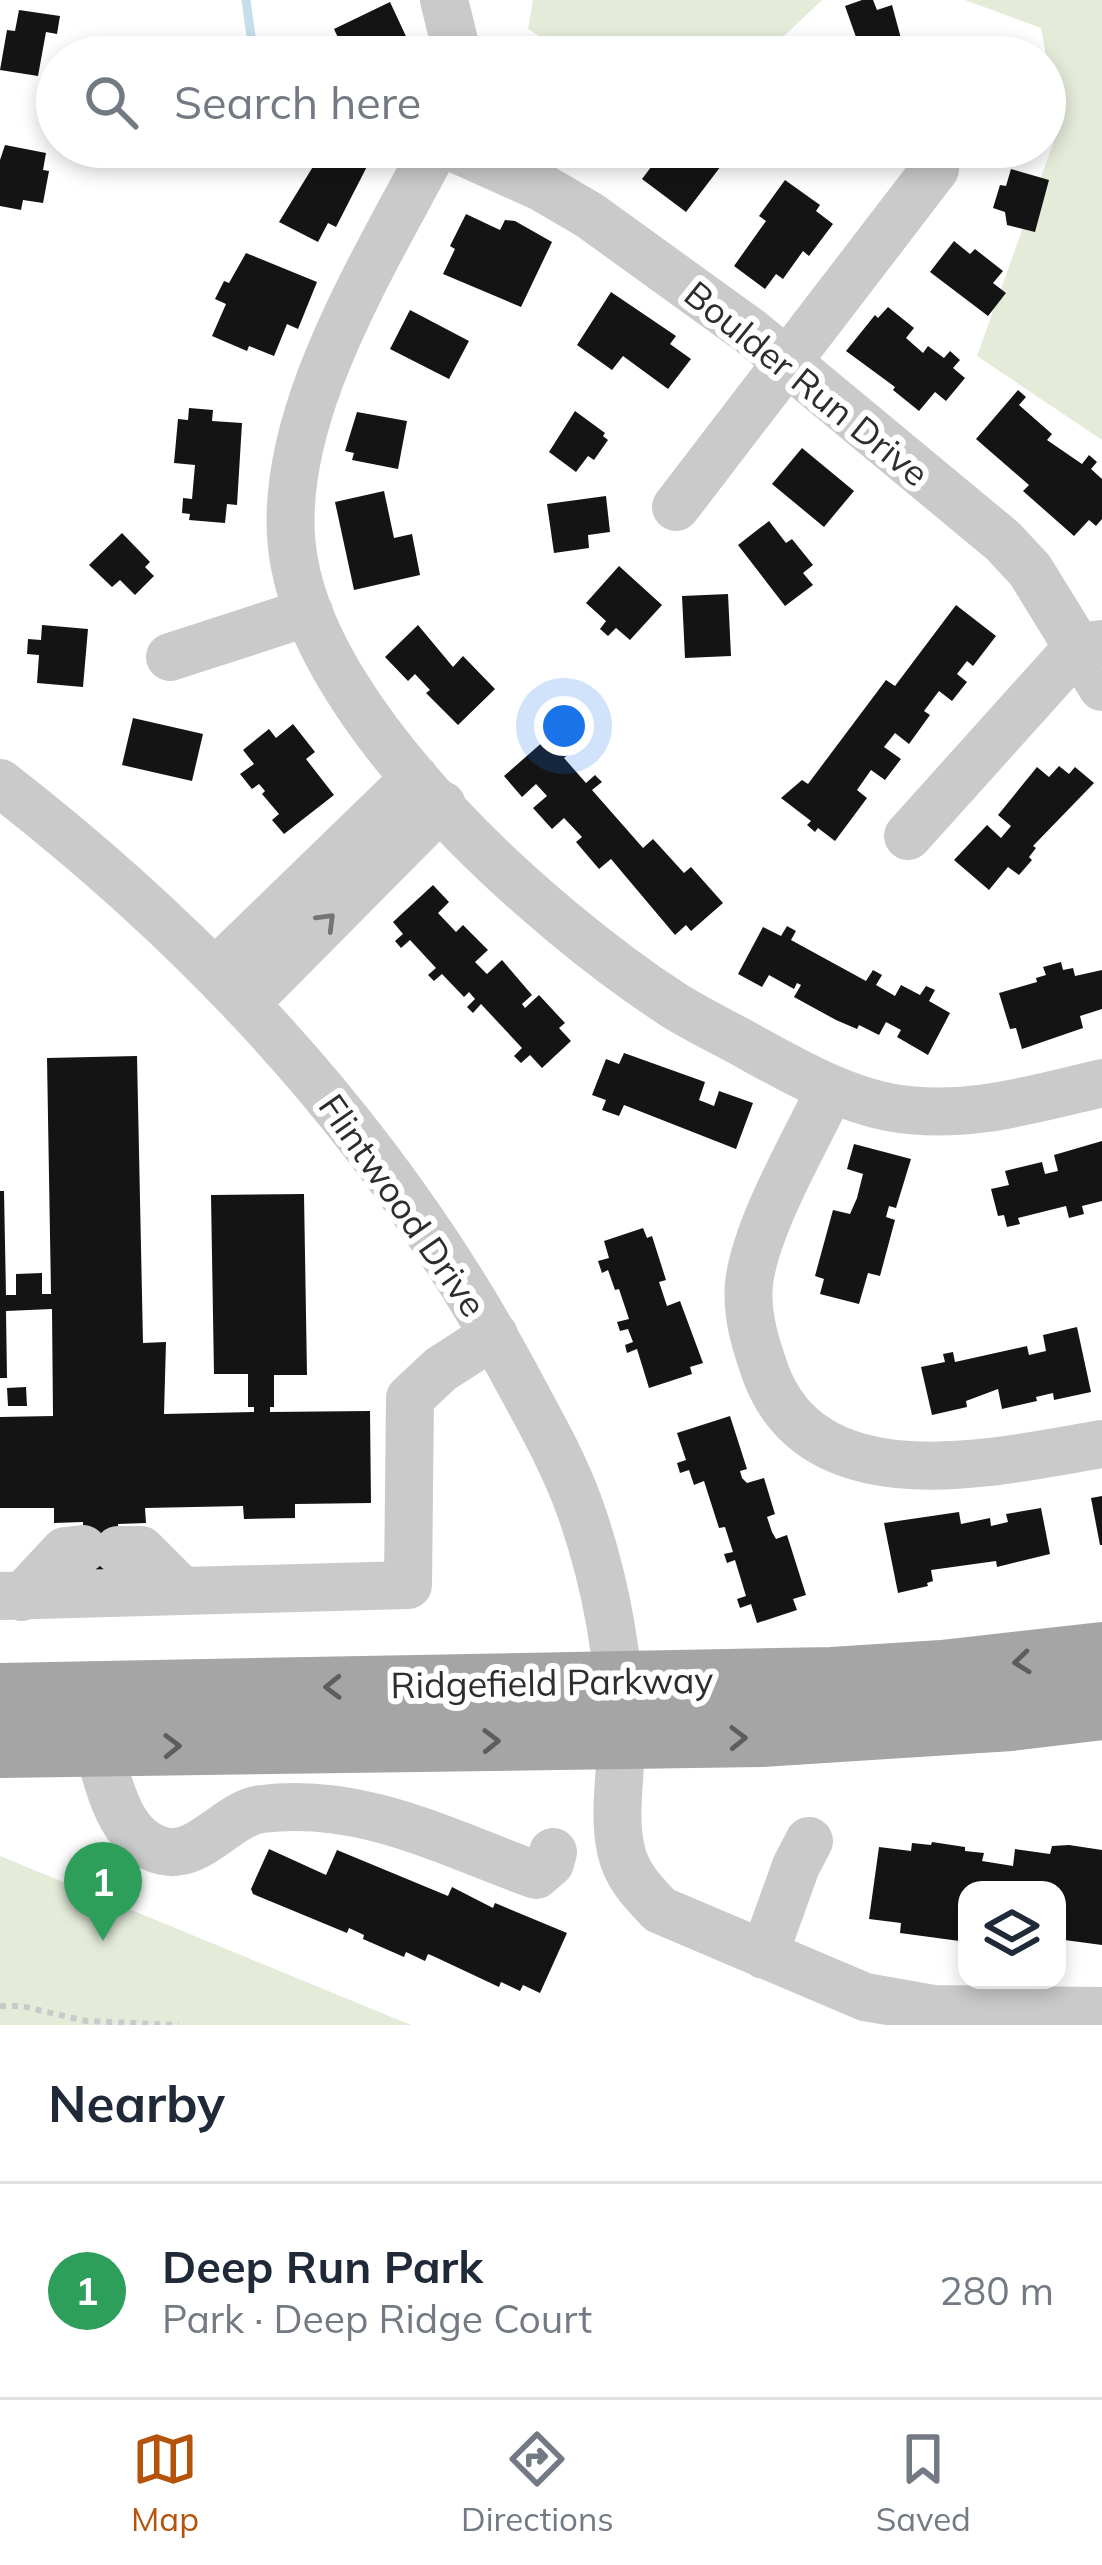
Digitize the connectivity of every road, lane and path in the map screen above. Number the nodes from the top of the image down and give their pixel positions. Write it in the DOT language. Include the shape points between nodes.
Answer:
graph roads {
  1 [pos="444,0"];
  2 [pos="453,36"];
  3 [pos="424,168"];
  4 [pos="499,168"];
  5 [pos="935,169"];
  6 [pos="787,362"];
  7 [pos="676,508"];
  8 [pos="309,612"];
  9 [pos="170,657"];
  10 [pos="1094,659"];
  11 [pos="0,782"];
  12 [pos="429,791"];
  13 [pos="908,836"];
  14 [pos="230,988"];
  15 [pos="1102,1084"];
  16 [pos="830,1090"];
  17 [pos="494,1335"];
  18 [pos="1102,1444"];
  19 [pos="180,1589"];
  20 [pos="11,1596"];
  21 [pos="1102,1652"];
  22 [pos="0,1693"];
  23 [pos="620,1710"];
  24 [pos="1102,1710"];
  25 [pos="97,1747"];
  26 [pos="0,1748"];
  27 [pos="809,1841"];
  28 [pos="553,1852"];
  29 [pos="764,1955"];
  30 [pos="0,2006"];
  31 [pos="1102,2012"];
  32 [pos="179,2025"];
  1 -- 2 [label="street"];
  3 -- 8 [label="street" via="330,348 308,418 291,496 293,560"];
  4 -- 6 [label="street, Boulder Run Drive" via="589,215"];
  5 -- 6 [label="street"];
  6 -- 7 [label="street"];
  6 -- 10 [label="street, Boulder Run Drive" via="1003,541"];
  8 -- 9 [label="street"];
  8 -- 12 [label="street" via="340,682"];
  10 -- 13 [label="street"];
  11 -- 14 [label="street, Flintwood Drive" via="151,908"];
  12 -- 14 [label="street"];
  12 -- 16 [label="street" via="509,876 599,952 678,1008"];
  14 -- 17 [label="street, Flintwood Drive" via="361,1138"];
  15 -- 16 [label="street" via="949,1114"];
  16 -- 18 [label="street" via="749,1284 760,1358 789,1413 833,1448 910,1465"];
  17 -- 19 [label="street" via="410,1398 408,1585"];
  17 -- 23 [label="street, Flintwood Drive" via="580,1506"];
  19 -- 20 [label="street"];
  19 -- 20 [label="street" via="141,1550 65,1551"];
  21 -- 23 [label="main road, Ridgefield Parkway, one-way"];
  23 -- 22 [label="main road, Ridgefield Parkway, one-way"];
  23 -- 24 [label="main road, Ridgefield Parkway, one-way" via="841,1734"];
  25 -- 23 [label="main road, Ridgefield Parkway, one-way"];
  23 -- 29 [label="street, Flintwood Drive" via="619,1844 637,1885 660,1910"];
  25 -- 26 [label="main road, Ridgefield Parkway"];
  25 -- 28 [label="street" via="126,1826 162,1851 190,1848 256,1809 312,1806 364,1812 536,1875"];
  27 -- 29 [label="street"];
  29 -- 31 [label="street, Flintwood Drive" via="865,1997 933,2008"];
  30 -- 32 [label="path"];
}
